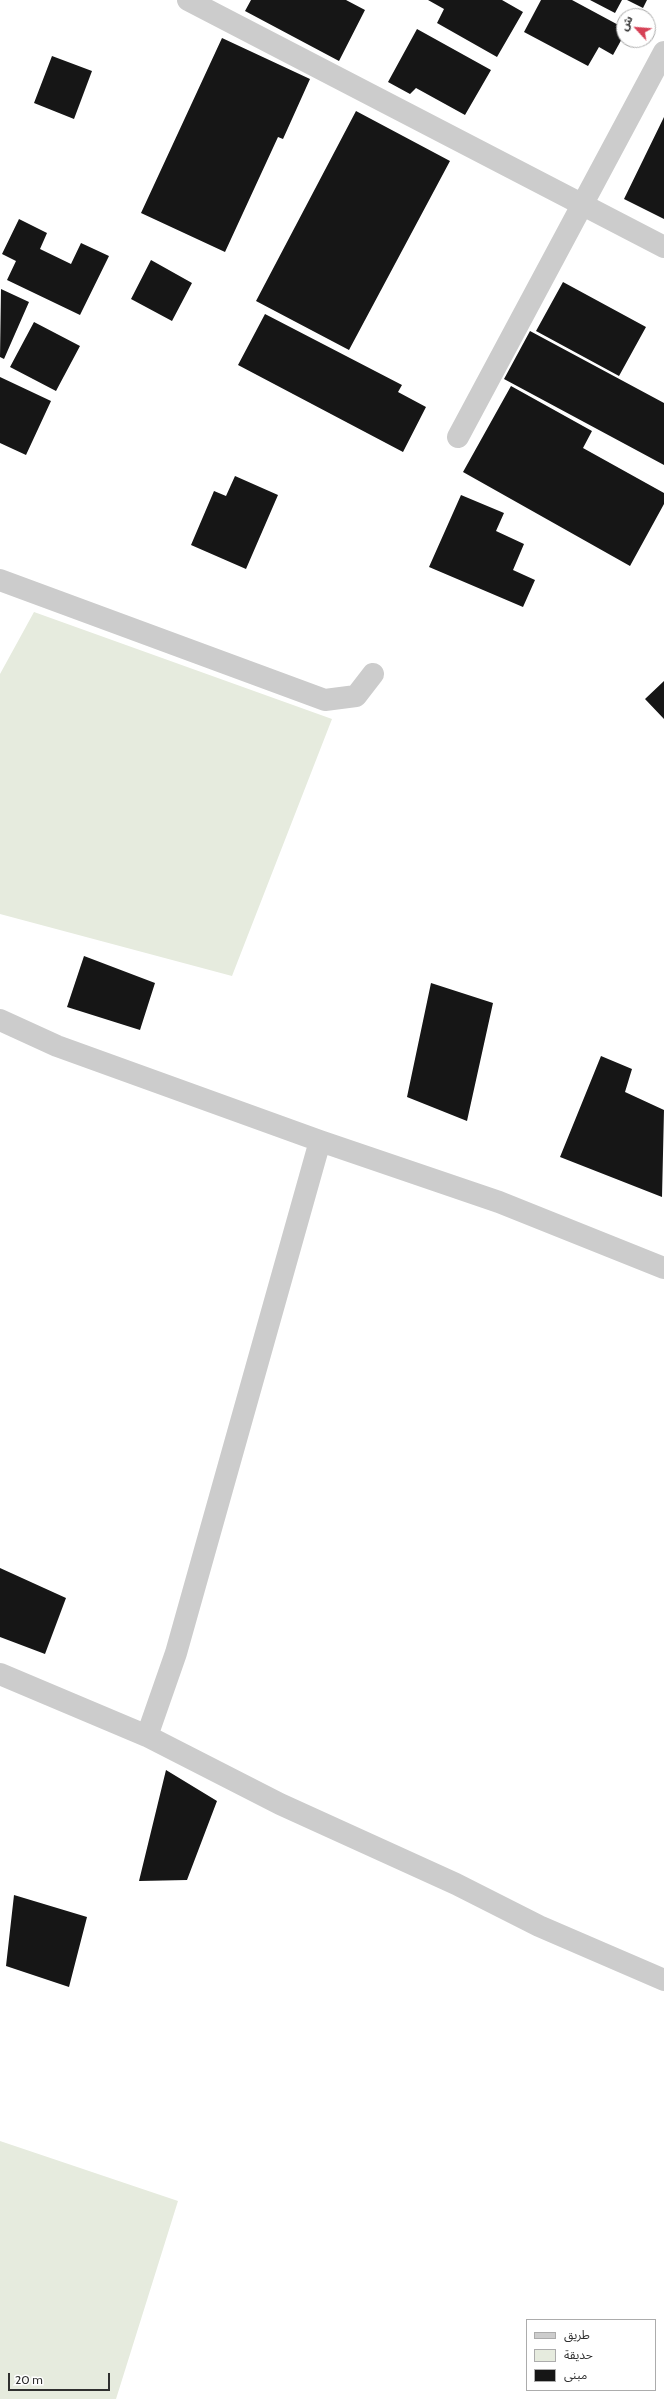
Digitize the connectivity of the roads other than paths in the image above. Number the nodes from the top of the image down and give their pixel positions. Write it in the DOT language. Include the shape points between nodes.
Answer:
graph roads {
  1 [pos="188,0"];
  2 [pos="664,52"];
  3 [pos="583,205"];
  4 [pos="664,247"];
  5 [pos="458,437"];
  6 [pos="0,580"];
  7 [pos="373,674"];
  8 [pos="0,1020"];
  9 [pos="320,1141"];
  10 [pos="664,1268"];
  11 [pos="0,1674"];
  12 [pos="147,1736"];
  13 [pos="664,1980"];
  1 -- 3 [label="street"];
  2 -- 3 [label="street"];
  3 -- 4 [label="street"];
  3 -- 5 [label="street"];
  6 -- 7 [label="street" via="325,700 356,696"];
  8 -- 9 [label="street" via="57,1046"];
  9 -- 10 [label="street" via="499,1202"];
  9 -- 12 [label="street" via="176,1653"];
  11 -- 12 [label="street"];
  12 -- 13 [label="street" via="280,1804 456,1884 539,1926"];
}
